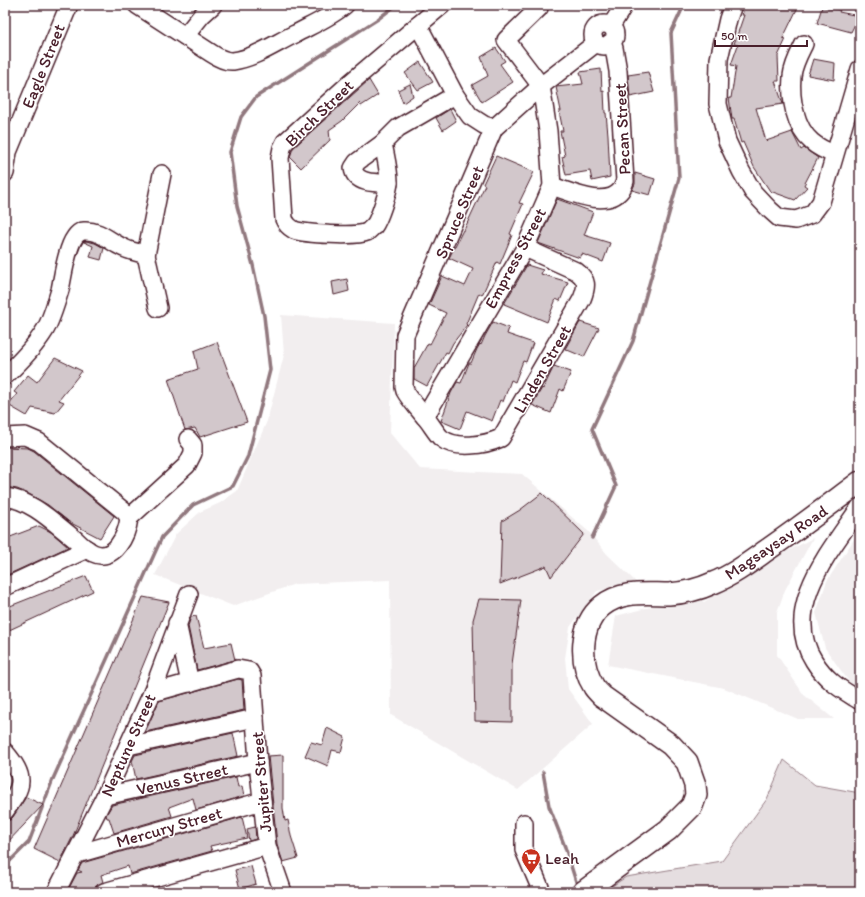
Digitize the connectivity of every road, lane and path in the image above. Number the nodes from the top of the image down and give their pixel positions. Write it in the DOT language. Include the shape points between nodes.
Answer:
graph roads {
  1 [pos="69,5"];
  2 [pos="137,5"];
  3 [pos="213,5"];
  4 [pos="345,5"];
  5 [pos="442,5"];
  6 [pos="624,5"];
  7 [pos="733,5"];
  8 [pos="539,8"];
  9 [pos="418,25"];
  10 [pos="185,36"];
  11 [pos="603,43"];
  12 [pos="804,44"];
  13 [pos="860,69"];
  14 [pos="541,86"];
  15 [pos="455,95"];
  16 [pos="494,128"];
  17 [pos="382,142"];
  18 [pos="834,154"];
  19 [pos="5,173"];
  20 [pos="162,174"];
  21 [pos="389,183"];
  22 [pos="552,186"];
  23 [pos="524,248"];
  24 [pos="146,255"];
  25 [pos="158,308"];
  26 [pos="5,376"];
  27 [pos="425,417"];
  28 [pos="5,437"];
  29 [pos="188,439"];
  30 [pos="860,482"];
  31 [pos="5,497"];
  32 [pos="860,507"];
  33 [pos="129,518"];
  34 [pos="87,549"];
  35 [pos="5,587"];
  36 [pos="189,594"];
  37 [pos="177,623"];
  38 [pos="190,683"];
  39 [pos="152,693"];
  40 [pos="860,701"];
  41 [pos="255,718"];
  42 [pos="128,746"];
  43 [pos="5,752"];
  44 [pos="258,762"];
  45 [pos="105,796"];
  46 [pos="262,801"];
  47 [pos="5,811"];
  48 [pos="524,823"];
  49 [pos="267,846"];
  50 [pos="77,854"];
  51 [pos="585,891"];
  52 [pos="56,892"];
  53 [pos="104,892"];
  54 [pos="283,892"];
  55 [pos="542,892"];
  1 -- 19 [label="street, Eagle Street" via="8,152"];
  2 -- 10 [label="street"];
  3 -- 10 [label="street"];
  4 -- 10 [label="street" via="330,16 259,52 232,62 221,59"];
  5 -- 9 [label="street, Birch Street"];
  6 -- 11 [label="street" via="611,26 597,26 593,39"];
  7 -- 18 [label="street" via="719,59 718,104 727,141 753,192 779,218 796,220 812,214 821,202"];
  8 -- 14 [label="street" via="506,40"];
  9 -- 15 [label="street"];
  9 -- 21 [label="street, Birch Street" via="286,142 280,158 284,219 287,225 302,232 345,235 367,232 375,225"];
  11 -- 14 [label="street, Spruce Street"];
  11 -- 22 [label="street, Pecan Street" via="614,48 618,71 625,181 620,190 612,196 598,199"];
  12 -- 18 [label="street" via="792,76 796,116 812,142"];
  13 -- 18 [label="street"];
  14 -- 16 [label="street, Spruce Street"];
  14 -- 22 [label="street, Empress Street" via="548,131"];
  15 -- 16 [label="street" via="473,118"];
  15 -- 17 [label="street" via="398,128"];
  16 -- 27 [label="street, Spruce Street" via="405,335 404,387 407,396"];
  17 -- 21 [label="street, Birch Street"];
  17 -- 21 [label="street" via="356,162 354,174 366,181"];
  20 -- 24 [label="street"];
  22 -- 23 [label="street, Empress Street"];
  23 -- 27 [label="street, Empress Street"];
  23 -- 27 [label="street, Linden Street" via="576,271 585,282 585,291 508,428 501,438 491,442 465,445 441,438"];
  24 -- 25 [label="street"];
  24 -- 26 [label="street" via="119,246 105,236 93,232 84,231 76,235 70,246 59,292 46,329 28,354"];
  28 -- 33 [label="street" via="26,436 39,442 125,512"];
  29 -- 33 [label="street" via="193,445 193,453 187,465"];
  30 -- 51 [label="main road, Magsaysay Road" via="789,535 713,584 670,594 639,593 620,597 602,606 594,615 587,629 583,649 594,687 602,696 671,744 687,762 696,795 692,806 668,830"];
  31 -- 34 [label="street" via="14,498 37,510"];
  32 -- 40 [label="street" via="811,583 803,616 804,638 809,653 820,670 832,682"];
  33 -- 34 [label="street" via="122,540 112,553 98,555"];
  34 -- 35 [label="street"];
  36 -- 37 [label="street, Neptune Street"];
  37 -- 38 [label="street"];
  37 -- 39 [label="street, Neptune Street"];
  38 -- 39 [label="street"];
  38 -- 41 [label="street, Jupiter Street" via="238,669 249,671 252,676"];
  39 -- 42 [label="street, Neptune Street"];
  41 -- 42 [label="street"];
  41 -- 44 [label="street, Jupiter Street"];
  42 -- 45 [label="street, Neptune Street"];
  43 -- 47 [label="street" via="19,770 21,779 19,789"];
  44 -- 45 [label="street, Venus Street"];
  44 -- 46 [label="street, Jupiter Street"];
  45 -- 50 [label="street, Neptune Street"];
  46 -- 49 [label="street, Jupiter Street"];
  46 -- 50 [label="street, Mercury Street"];
  48 -- 55 [label="street" via="524,850"];
  49 -- 53 [label="street"];
  49 -- 54 [label="street, Jupiter Street"];
  50 -- 52 [label="street, Neptune Street"];
}
